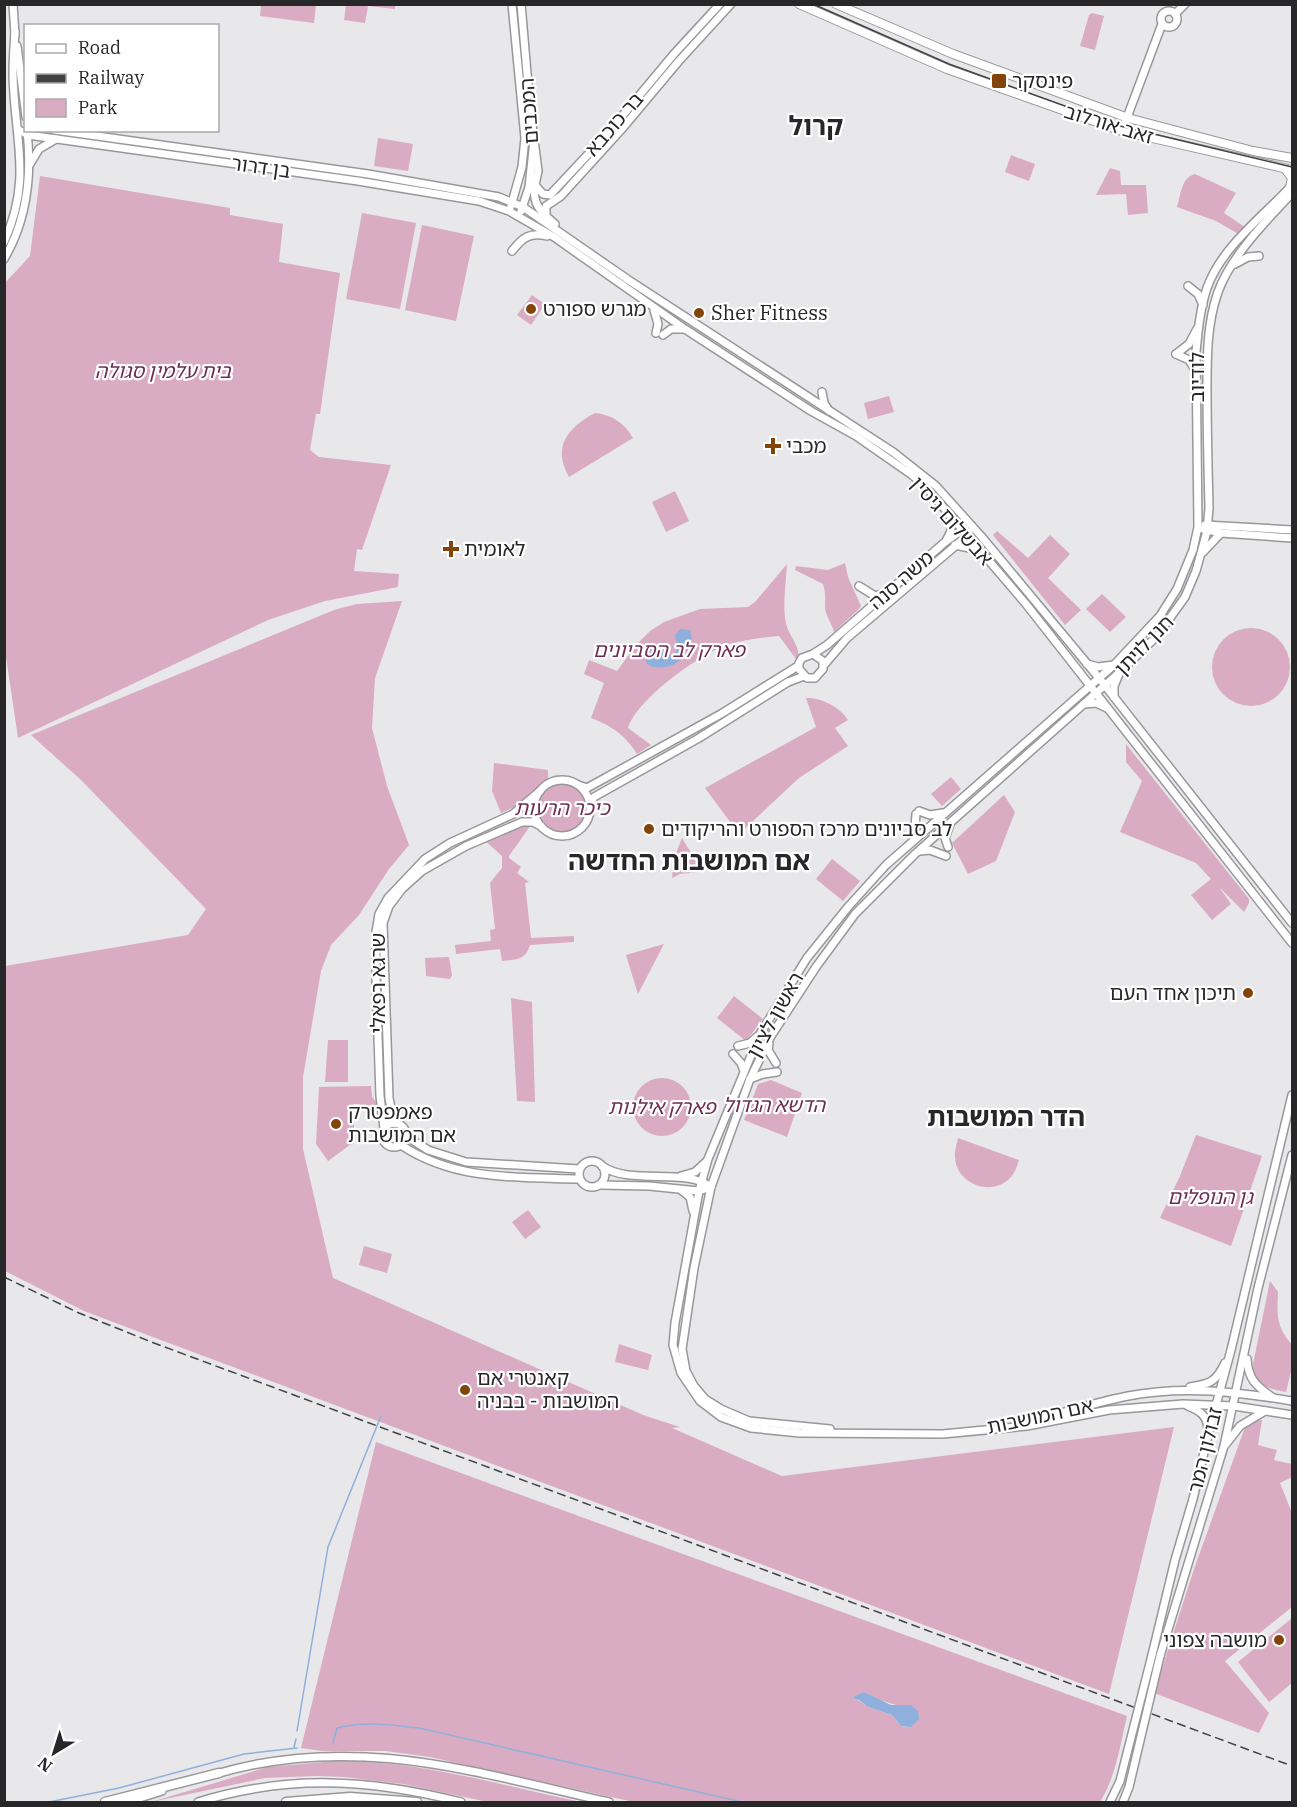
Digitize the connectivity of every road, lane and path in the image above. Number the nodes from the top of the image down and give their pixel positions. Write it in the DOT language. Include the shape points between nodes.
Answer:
graph roads {
  1 [pos="512,4"];
  2 [pos="521,4"];
  3 [pos="720,4"];
  4 [pos="731,4"];
  5 [pos="799,4"];
  6 [pos="836,4"];
  7 [pos="1185,4"];
  8 [pos="13,5"];
  9 [pos="1175,14"];
  10 [pos="1165,25"];
  11 [pos="15,32"];
  12 [pos="24,95"];
  13 [pos="1128,118"];
  14 [pos="24,126"];
  15 [pos="1122,131"];
  16 [pos="25,132"];
  17 [pos="25,132"];
  18 [pos="41,132"];
  19 [pos="57,133"];
  20 [pos="534,140"];
  21 [pos="1293,158"];
  22 [pos="29,166"];
  23 [pos="362,166"];
  24 [pos="1279,167"];
  25 [pos="1293,170"];
  26 [pos="368,174"];
  27 [pos="519,178"];
  28 [pos="535,185"];
  29 [pos="1292,189"];
  30 [pos="499,197"];
  31 [pos="512,202"];
  32 [pos="523,207"];
  33 [pos="510,212"];
  34 [pos="519,216"];
  35 [pos="546,216"];
  36 [pos="4,235"];
  37 [pos="565,235"];
  38 [pos="554,237"];
  39 [pos="4,242"];
  40 [pos="512,251"];
  41 [pos="1259,256"];
  42 [pos="4,259"];
  43 [pos="1229,270"];
  44 [pos="1188,286"];
  45 [pos="1203,305"];
  46 [pos="653,308"];
  47 [pos="1199,324"];
  48 [pos="684,329"];
  49 [pos="1197,373"];
  50 [pos="822,392"];
  51 [pos="830,412"];
  52 [pos="1209,508"];
  53 [pos="949,515"];
  54 [pos="972,526"];
  55 [pos="1198,527"];
  56 [pos="1207,528"];
  57 [pos="1222,529"];
  58 [pos="1293,530"];
  59 [pos="965,533"];
  60 [pos="1293,538"];
  61 [pos="944,543"];
  62 [pos="955,545"];
  63 [pos="980,550"];
  64 [pos="1200,556"];
  65 [pos="859,586"];
  66 [pos="888,592"];
  67 [pos="813,654"];
  68 [pos="1086,663"];
  69 [pos="824,665"];
  70 [pos="1114,665"];
  71 [pos="798,666"];
  72 [pos="1122,670"];
  73 [pos="1081,672"];
  74 [pos="804,676"];
  75 [pos="1099,678"];
  76 [pos="1090,685"];
  77 [pos="1104,685"];
  78 [pos="1096,692"];
  79 [pos="1078,695"];
  80 [pos="1114,697"];
  81 [pos="1081,704"];
  82 [pos="1108,709"];
  83 [pos="578,785"];
  84 [pos="540,791"];
  85 [pos="590,805"];
  86 [pos="945,813"];
  87 [pos="952,821"];
  88 [pos="541,826"];
  89 [pos="914,840"];
  90 [pos="948,847"];
  91 [pos="915,854"];
  92 [pos="946,855"];
  93 [pos="1293,923"];
  94 [pos="1293,943"];
  95 [pos="760,1034"];
  96 [pos="771,1036"];
  97 [pos="738,1046"];
  98 [pos="733,1054"];
  99 [pos="777,1063"];
  100 [pos="744,1071"];
  101 [pos="777,1072"];
  102 [pos="750,1080"];
  103 [pos="1293,1095"];
  104 [pos="394,1123"];
  105 [pos="384,1128"];
  106 [pos="406,1136"];
  107 [pos="401,1145"];
  108 [pos="1293,1155"];
  109 [pos="708,1159"];
  110 [pos="602,1166"];
  111 [pos="579,1169"];
  112 [pos="669,1178"];
  113 [pos="579,1179"];
  114 [pos="702,1180"];
  115 [pos="600,1185"];
  116 [pos="711,1187"];
  117 [pos="679,1189"];
  118 [pos="699,1191"];
  119 [pos="694,1218"];
  120 [pos="1246,1349"];
  121 [pos="1232,1350"];
  122 [pos="1172,1391"];
  123 [pos="1221,1391"];
  124 [pos="1236,1393"];
  125 [pos="1275,1398"];
  126 [pos="1293,1401"];
  127 [pos="1183,1404"];
  128 [pos="1216,1404"];
  129 [pos="1234,1406"];
  130 [pos="1265,1410"];
  131 [pos="1293,1414"];
  132 [pos="750,1425"];
  133 [pos="1209,1431"];
  134 [pos="1224,1446"];
  135 [pos="219,1773"];
  136 [pos="105,1803"];
  137 [pos="127,1803"];
  138 [pos="198,1803"];
  139 [pos="286,1803"];
  140 [pos="417,1803"];
  141 [pos="461,1803"];
  142 [pos="609,1803"];
  143 [pos="1110,1803"];
  144 [pos="1123,1803"];
  1 -- 27 [label="street, המכבים" via="525,138"];
  2 -- 20 [label="street, המכבים"];
  3 -- 28 [label="street, בר כוכבא" via="550,195 543,194"];
  4 -- 35 [label="street, בר כוכבא" via="561,196 546,206"];
  5 -- 15 [label="main road, זאב אורלוב" via="947,69"];
  6 -- 13 [label="main road, זאב אורלוב" via="953,54"];
  7 -- 9 [label="street"];
  8 -- 11 [label="street"];
  9 -- 10 [label="street" via="1175,24"];
  9 -- 10 [label="street" via="1164,12 1161,18"];
  10 -- 13 [label="street"];
  11 -- 12 [label="street"];
  11 -- 14 [label="street" via="13,75"];
  13 -- 15 [label="street"];
  13 -- 21 [label="main road, זאב אורלוב"];
  15 -- 24 [label="main road, זאב אורלוב"];
  16 -- 22 [label="street"];
  17 -- 39 [label="street" via="21,182 13,223"];
  18 -- 19 [label="street, בן דרור"];
  19 -- 22 [label="street" via="39,149"];
  19 -- 26 [label="street, בן דרור"];
  19 -- 33 [label="street, בן דרור" via="479,201"];
  20 -- 28 [label="street" via="538,171"];
  20 -- 32 [label="street, המכבים"];
  22 -- 42 [label="street" via="21,222"];
  23 -- 26 [label="street"];
  24 -- 25 [label="main road, זאב אורלוב"];
  24 -- 29 [label="main road" via="1292,176"];
  26 -- 30 [label="street, בן דרור"];
  27 -- 30 [label="street" via="511,192"];
  27 -- 31 [label="street, המכבים"];
  28 -- 35 [label="street" via="536,203"];
  29 -- 43 [label="street, לודיוב"];
  29 -- 45 [label="street, לודיוב" via="1240,238 1218,267"];
  30 -- 31 [label="street, בן דרור"];
  31 -- 32 [label="street, אבשלום גיסין"];
  31 -- 33 [label="street, המכבים"];
  32 -- 34 [label="street, המכבים"];
  32 -- 37 [label="street, אבשלום גיסין"];
  33 -- 34 [label="street, אבשלום גיסין"];
  34 -- 38 [label="street, אבשלום גיסין"];
  35 -- 37 [label="street"];
  36 -- 39 [label="street"];
  37 -- 51 [label="street, אבשלום גיסין"];
  38 -- 40 [label="street" via="536,233 526,236"];
  38 -- 46 [label="street, אבשלום גיסין"];
  41 -- 43 [label="street" via="1242,259"];
  43 -- 52 [label="street, לודיוב" via="1213,309 1207,351"];
  44 -- 45 [label="street"];
  45 -- 47 [label="street, לודיוב"];
  46 -- 48 [label="street, אבשלום גיסין"];
  46 -- 48 [label="street" via="660,334"];
  47 -- 49 [label="street, לודיוב"];
  47 -- 49 [label="street" via="1189,344 1176,354 1189,360"];
  48 -- 53 [label="street, אבשלום גיסין" via="856,436 912,476"];
  49 -- 55 [label="street, לודיוב"];
  50 -- 51 [label="street"];
  51 -- 54 [label="street, אבשלום גיסין" via="936,486"];
  52 -- 56 [label="street, לודיוב"];
  52 -- 57 [label="street"];
  53 -- 59 [label="street, אבשלום גיסין"];
  53 -- 61 [label="street" via="951,531"];
  54 -- 59 [label="street, משה סנה"];
  54 -- 68 [label="street, אבשלום גיסין"];
  55 -- 56 [label="street"];
  55 -- 70 [label="street, חנן לויתן" via="1171,601"];
  56 -- 57 [label="street"];
  56 -- 64 [label="street, חנן לויתן"];
  57 -- 58 [label="street"];
  57 -- 60 [label="street"];
  57 -- 64 [label="street"];
  59 -- 61 [label="street, משה סנה"];
  59 -- 62 [label="street, משה סנה"];
  59 -- 63 [label="street, אבשלום גיסין"];
  61 -- 66 [label="street, משה סנה"];
  62 -- 63 [label="street"];
  62 -- 69 [label="street, משה סנה" via="847,638"];
  63 -- 73 [label="street, אבשלום גיסין"];
  64 -- 72 [label="street, חנן לויתן" via="1185,597 1172,616"];
  65 -- 66 [label="street" via="875,596"];
  66 -- 67 [label="street, משה סנה"];
  67 -- 69 [label="street"];
  67 -- 71 [label="street" via="802,658"];
  68 -- 70 [label="street" via="1098,667"];
  68 -- 75 [label="street, אבשלום גיסין"];
  69 -- 74 [label="street" via="815,678"];
  70 -- 75 [label="street, חנן לויתן"];
  71 -- 74 [label="street"];
  71 -- 83 [label="street" via="588,788"];
  72 -- 77 [label="street, חנן לויתן"];
  72 -- 80 [label="street" via="1116,679"];
  73 -- 76 [label="street, אבשלום גיסין"];
  73 -- 79 [label="street"];
  74 -- 85 [label="street" via="594,797"];
  75 -- 76 [label="street, ראשון לציון"];
  75 -- 77 [label="street, אבשלום גיסין"];
  76 -- 78 [label="street, אבשלום גיסין"];
  76 -- 79 [label="street, ראשון לציון"];
  77 -- 78 [label="street, חנן לויתן"];
  77 -- 80 [label="street, אבשלום גיסין"];
  78 -- 81 [label="street, ראשון לציון"];
  78 -- 82 [label="street, אבשלום גיסין"];
  79 -- 86 [label="street, ראשון לציון"];
  80 -- 93 [label="street, אבשלום גיסין"];
  81 -- 82 [label="street" via="1096,703"];
  81 -- 87 [label="street, ראשון לציון"];
  82 -- 94 [label="street, אבשלום גיסין"];
  83 -- 84 [label="street" via="558,781"];
  83 -- 85 [label="street"];
  84 -- 88 [label="street" via="534,807"];
  84 -- 105 [label="street, שרגא רפאלי" via="513,814 460,838 425,860 388,898 379,914 376,978"];
  85 -- 88 [label="street" via="586,823 572,835 554,835"];
  86 -- 89 [label="street, ראשון לציון"];
  86 -- 89 [label="street" via="917,813"];
  87 -- 90 [label="street" via="946,835"];
  87 -- 91 [label="street, ראשון לציון"];
  88 -- 104 [label="street, שרגא רפאלי" via="522,822 466,846 422,871 389,906 383,923 389,1098"];
  89 -- 95 [label="street, ראשון לציון" via="886,865 807,958"];
  91 -- 92 [label="street" via="926,850"];
  91 -- 96 [label="street, ראשון לציון" via="855,914"];
  95 -- 97 [label="street"];
  95 -- 100 [label="street, ראשון לציון"];
  96 -- 99 [label="street" via="768,1050"];
  96 -- 102 [label="street, ראשון לציון"];
  98 -- 100 [label="street"];
  100 -- 109 [label="street, ראשון לציון"];
  101 -- 102 [label="street"];
  102 -- 116 [label="street, ראשון לציון"];
  103 -- 121 [label="street, זבולון המר"];
  104 -- 105 [label="street"];
  104 -- 106 [label="street" via="404,1128"];
  105 -- 107 [label="street" via="382,1139 387,1145"];
  106 -- 107 [label="street"];
  106 -- 111 [label="street" via="428,1150 466,1162"];
  107 -- 113 [label="street" via="436,1164 480,1175"];
  108 -- 120 [label="street, זבולון המר"];
  109 -- 112 [label="street" via="696,1172"];
  109 -- 114 [label="street, ראשון לציון"];
  110 -- 111 [label="street" via="591,1161"];
  110 -- 112 [label="street" via="610,1172"];
  110 -- 115 [label="street" via="605,1178"];
  111 -- 113 [label="street"];
  112 -- 114 [label="street"];
  113 -- 115 [label="street" via="589,1187"];
  114 -- 116 [label="street"];
  114 -- 118 [label="street, ראשון לציון"];
  115 -- 117 [label="street"];
  116 -- 118 [label="street"];
  116 -- 132 [label="street, ראשון לציון" via="682,1349 686,1371 705,1399"];
  117 -- 118 [label="street"];
  117 -- 119 [label="street" via="690,1197"];
  118 -- 119 [label="street, ראשון לציון"];
  119 -- 132 [label="street, ראשון לציון" via="673,1345 681,1373 700,1401 721,1417"];
  120 -- 124 [label="street, זבולון המר"];
  120 -- 125 [label="street" via="1251,1379"];
  121 -- 122 [label="street" via="1215,1380"];
  121 -- 123 [label="street, זבולון המר"];
  122 -- 123 [label="street, אם המושבות"];
  122 -- 132 [label="street, אם המושבות" via="1128,1396 1019,1424 939,1433"];
  123 -- 124 [label="street, אם המושבות"];
  123 -- 128 [label="street, זבולון המר"];
  124 -- 125 [label="street, אם המושבות"];
  124 -- 129 [label="street, זבולון המר"];
  125 -- 126 [label="street, אם המושבות"];
  127 -- 128 [label="street, אם המושבות"];
  127 -- 132 [label="street, אם המושבות" via="1109,1410 1027,1426 943,1434 800,1432"];
  127 -- 133 [label="street" via="1202,1413 1208,1420"];
  128 -- 129 [label="street, אם המושבות"];
  128 -- 133 [label="street, זבולון המר"];
  129 -- 130 [label="street, אם המושבות"];
  129 -- 134 [label="street, זבולון המר"];
  130 -- 131 [label="street, אם המושבות"];
  130 -- 134 [label="street" via="1240,1426"];
  133 -- 143 [label="street, זבולון המר, bridge" via="1120,1781"];
  134 -- 144 [label="street, זבולון המר, bridge" via="1160,1656"];
  135 -- 136 [label="highway"];
  135 -- 137 [label="street"];
  135 -- 142 [label="street" via="301,1758 385,1757 437,1764"];
  138 -- 141 [label="street" via="249,1788 318,1783 384,1787"];
  139 -- 140 [label="highway" via="350,1797"];
}
